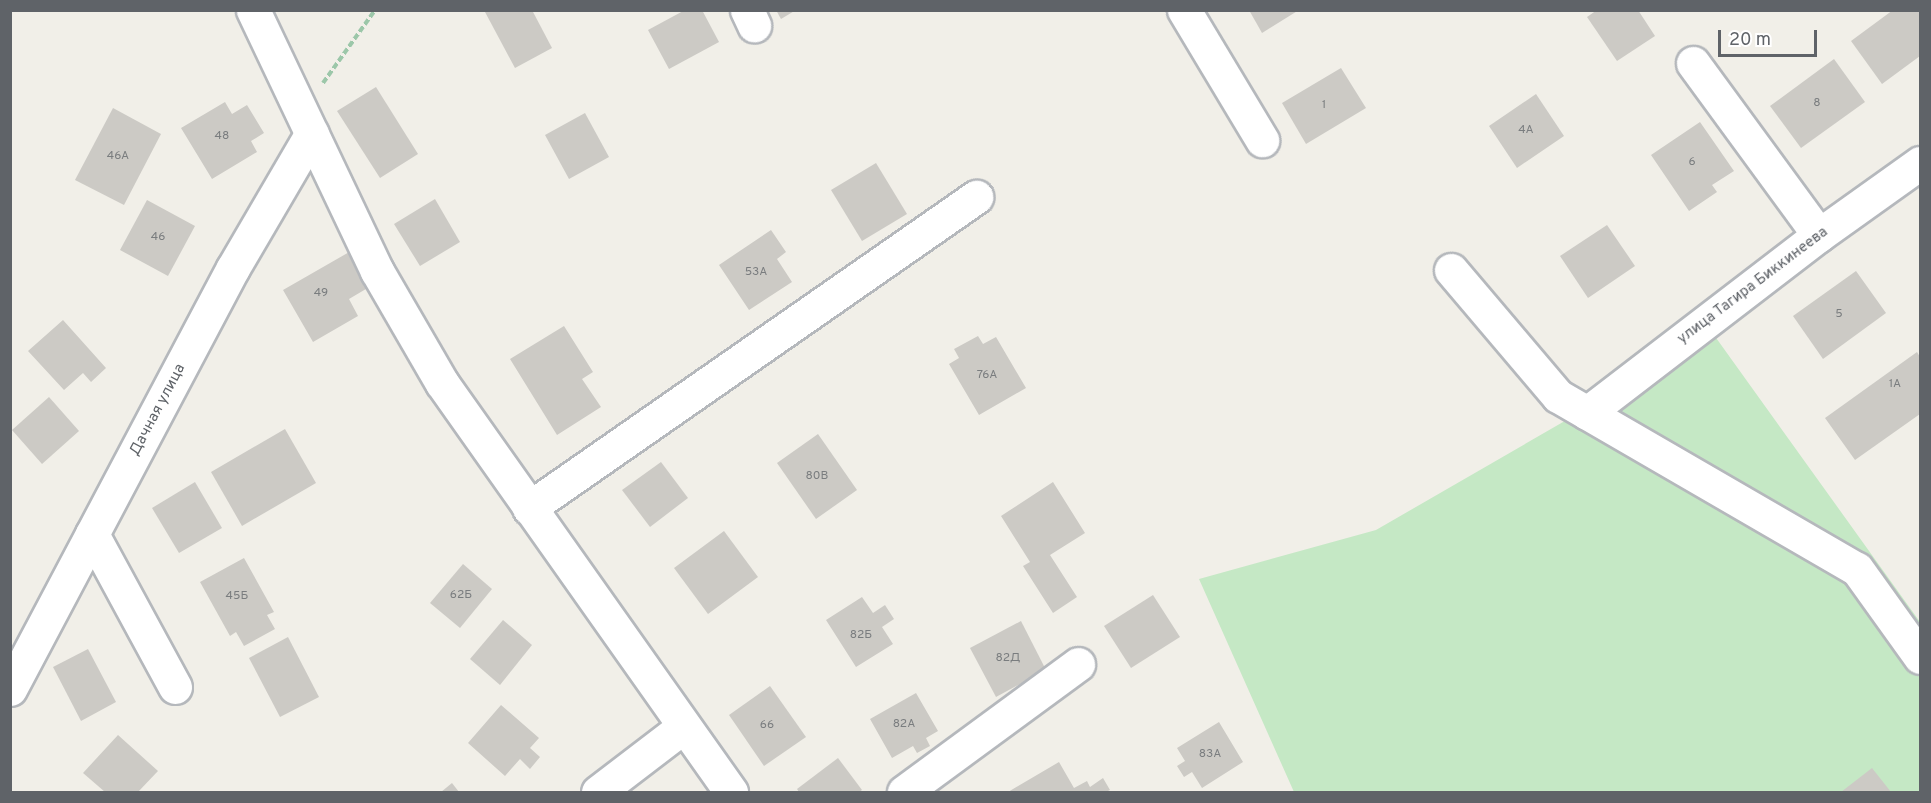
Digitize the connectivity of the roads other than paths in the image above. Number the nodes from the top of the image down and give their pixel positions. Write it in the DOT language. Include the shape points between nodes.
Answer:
graph roads {
  1 [pos="254,10"];
  2 [pos="1184,10"];
  3 [pos="1693,63"];
  4 [pos="307,123"];
  5 [pos="1262,140"];
  6 [pos="1920,163"];
  7 [pos="976,197"];
  8 [pos="1819,235"];
  9 [pos="1452,270"];
  10 [pos="1587,413"];
  11 [pos="529,508"];
  12 [pos="92,534"];
  13 [pos="1920,657"];
  14 [pos="1078,664"];
  15 [pos="175,687"];
  16 [pos="10,689"];
  17 [pos="683,727"];
  18 [pos="598,792"];
  19 [pos="731,792"];
  20 [pos="904,792"];
  1 -- 4 [label="street"];
  2 -- 5 [label="street"];
  3 -- 8 [label="street"];
  4 -- 11 [label="street" via="377,271 406,322 442,383"];
  4 -- 12 [label="street, Дачная улица"];
  6 -- 8 [label="street, улица Тагира Биккинеева"];
  7 -- 11 [label="street"];
  8 -- 10 [label="street, улица Тагира Биккинеева"];
  9 -- 10 [label="street" via="1558,396"];
  10 -- 13 [label="street" via="1857,569"];
  11 -- 17 [label="street"];
  12 -- 15 [label="street"];
  12 -- 16 [label="street, Дачная улица"];
  14 -- 20 [label="street"];
  17 -- 18 [label="street"];
  17 -- 19 [label="street"];
}
